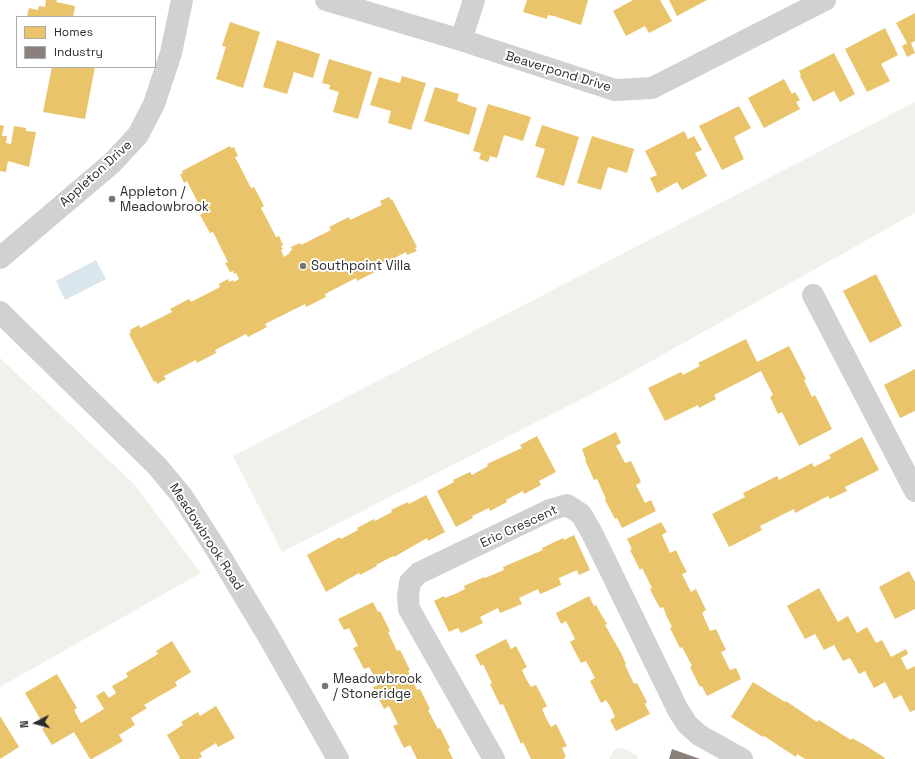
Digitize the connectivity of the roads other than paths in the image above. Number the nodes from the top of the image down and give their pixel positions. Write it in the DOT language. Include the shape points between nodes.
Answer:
graph roads {
  1 [pos="182,0"];
  2 [pos="326,0"];
  3 [pos="474,0"];
  4 [pos="825,0"];
  5 [pos="461,40"];
  6 [pos="0,258"];
  7 [pos="813,295"];
  8 [pos="0,312"];
  9 [pos="915,491"];
  10 [pos="338,759"];
  11 [pos="494,759"];
  12 [pos="742,759"];
  1 -- 6 [label="street, Appleton Drive" via="171,53 154,104 138,135 112,163"];
  2 -- 5 [label="street, Beaverpond Drive"];
  3 -- 5 [label="street"];
  4 -- 5 [label="street, Beaverpond Drive" via="652,88 615,90"];
  7 -- 9 [label="street"];
  8 -- 10 [label="street, Meadowbrook Road" via="157,466 182,496 216,549"];
  11 -- 12 [label="street, Eric Crescent" via="409,609 410,582 419,573 550,510 567,505 581,514 592,533 687,724"];
}
